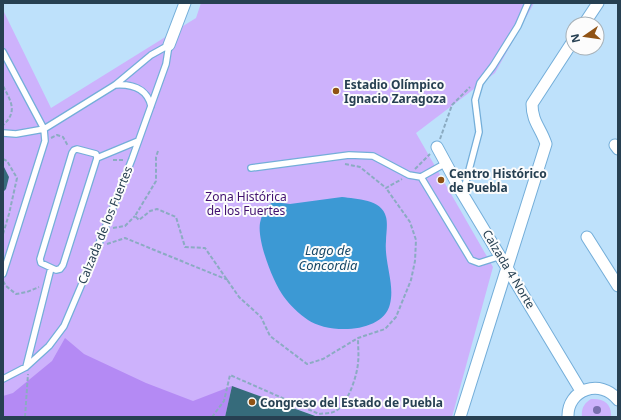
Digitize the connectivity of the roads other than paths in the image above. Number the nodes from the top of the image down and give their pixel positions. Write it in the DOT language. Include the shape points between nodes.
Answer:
graph roads {
  1 [pos="185,3"];
  2 [pos="528,3"];
  3 [pos="598,3"];
  4 [pos="589,16"];
  5 [pos="169,45"];
  6 [pos="3,52"];
  7 [pos="565,53"];
  8 [pos="115,85"];
  9 [pos="151,107"];
  10 [pos="44,129"];
  11 [pos="3,133"];
  12 [pos="138,141"];
  13 [pos="437,147"];
  14 [pos="97,158"];
  15 [pos="446,163"];
  16 [pos="251,168"];
  17 [pos="421,177"];
  18 [pos="462,193"];
  19 [pos="587,238"];
  20 [pos="501,256"];
  21 [pos="4,261"];
  22 [pos="508,267"];
  23 [pos="51,268"];
  24 [pos="3,274"];
  25 [pos="618,286"];
  26 [pos="26,367"];
  27 [pos="3,379"];
  28 [pos="613,390"];
  29 [pos="581,391"];
  30 [pos="618,400"];
  31 [pos="460,417"];
  32 [pos="568,417"];
  1 -- 5 [label="street, Calzada de los Fuertes"];
  2 -- 18 [label="lane" via="518,26 480,82 475,100 478,132"];
  3 -- 4 [label="street"];
  5 -- 8 [label="lane" via="151,55"];
  5 -- 9 [label="lane, Calzada de los Fuertes" via="166,64"];
  6 -- 10 [label="lane"];
  7 -- 22 [label="street" via="532,104 532,114 546,144"];
  8 -- 9 [label="lane" via="131,85 140,89 149,99"];
  8 -- 10 [label="lane"];
  9 -- 12 [label="lane, Calzada de los Fuertes"];
  10 -- 11 [label="lane" via="16,134"];
  10 -- 21 [label="lane" via="45,141"];
  12 -- 14 [label="lane"];
  12 -- 26 [label="lane, Calzada de los Fuertes" via="64,326 49,346"];
  13 -- 15 [label="street, Calzada 4 Norte"];
  14 -- 23 [label="lane" via="63,265 56,270"];
  14 -- 23 [label="lane" via="96,154 77,149 72,153 40,259 41,263"];
  15 -- 17 [label="lane"];
  15 -- 18 [label="street, Calzada 4 Norte"];
  16 -- 17 [label="lane" via="349,156 373,156 409,175"];
  17 -- 20 [label="lane" via="471,260 479,263"];
  18 -- 20 [label="street, Calzada 4 Norte"];
  19 -- 25 [label="street"];
  20 -- 22 [label="street, Calzada 4 Norte"];
  21 -- 24 [label="lane"];
  22 -- 29 [label="street, Calzada 4 Norte"];
  22 -- 31 [label="street"];
  23 -- 26 [label="lane"];
  26 -- 27 [label="lane, Calzada de los Fuertes"];
  28 -- 29 [label="street" via="594,388"];
  28 -- 30 [label="street"];
  29 -- 32 [label="street" via="570,404"];
}
